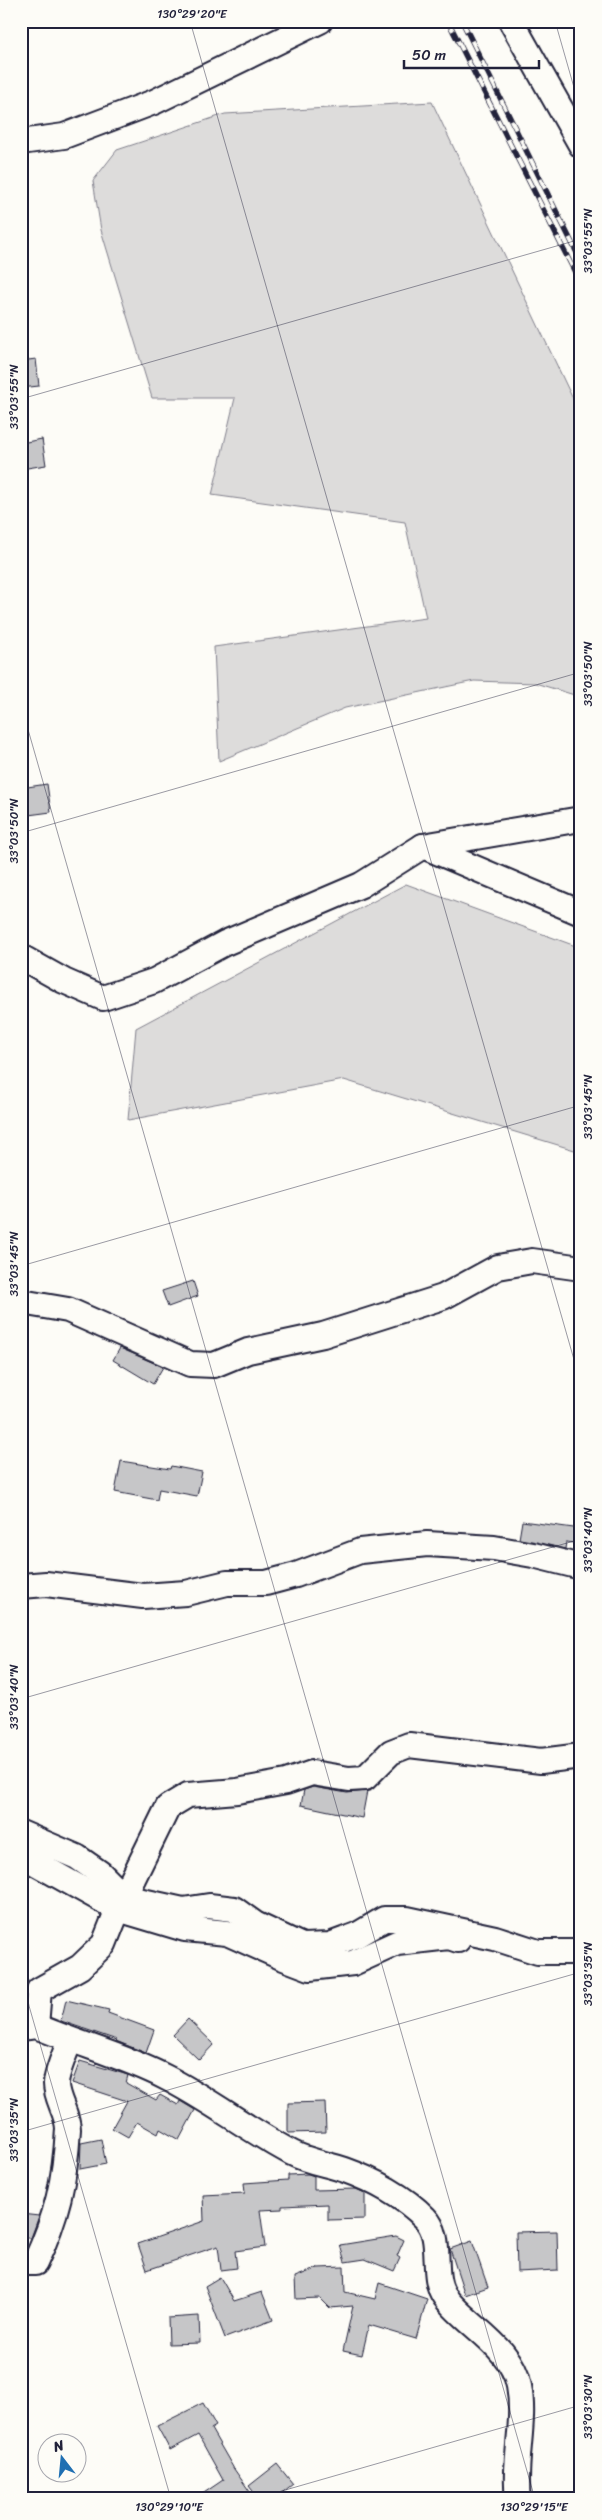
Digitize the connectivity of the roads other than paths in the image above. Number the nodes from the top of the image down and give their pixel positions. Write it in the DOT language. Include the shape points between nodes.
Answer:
graph roads {
  1 [pos="320,21"];
  2 [pos="511,21"];
  3 [pos="21,142"];
  4 [pos="581,145"];
  5 [pos="581,818"];
  6 [pos="423,846"];
  7 [pos="581,914"];
  8 [pos="21,957"];
  9 [pos="581,1268"];
  10 [pos="21,1302"];
  11 [pos="581,1567"];
  12 [pos="21,1586"];
  13 [pos="581,1756"];
  14 [pos="21,1833"];
  15 [pos="21,1855"];
  16 [pos="121,1903"];
  17 [pos="581,1952"];
  18 [pos="581,1964"];
  19 [pos="28,2027"];
  20 [pos="70,2040"];
  21 [pos="21,2263"];
  22 [pos="518,2499"];
  1 -- 3 [label="street" via="154,102 64,136"];
  2 -- 4 [label="street"];
  5 -- 6 [label="street"];
  6 -- 7 [label="street"];
  6 -- 8 [label="street" via="361,885 225,944 154,981 103,998 64,982"];
  9 -- 10 [label="street" via="532,1261 498,1267 443,1297 323,1335 248,1351 214,1365 190,1364 68,1310"];
  11 -- 12 [label="street" via="494,1548 426,1544 360,1552 266,1583 227,1583 186,1593 143,1596 46,1584"];
  13 -- 16 [label="street" via="540,1761 409,1745 391,1752 365,1778 312,1773 286,1782 188,1795 168,1807"];
  14 -- 16 [label="street" via="77,1857 100,1873"];
  15 -- 16 [label="street"];
  16 -- 17 [label="street" via="183,1910 209,1906 234,1909 255,1924 302,1946 330,1945 357,1935 384,1919 407,1919 495,1938 538,1952"];
  16 -- 18 [label="street" via="185,1929 227,1932 310,1968 353,1963 397,1943 449,1938 535,1964"];
  16 -- 19 [label="street" via="104,1944 80,1967 39,1990"];
  19 -- 20 [label="street"];
  20 -- 21 [label="street" via="56,2084 68,2127 65,2172 52,2226 35,2262"];
  20 -- 22 [label="street" via="165,2077 292,2153 344,2170 406,2200 428,2220 444,2296 511,2363 519,2386 515,2476"];
}
